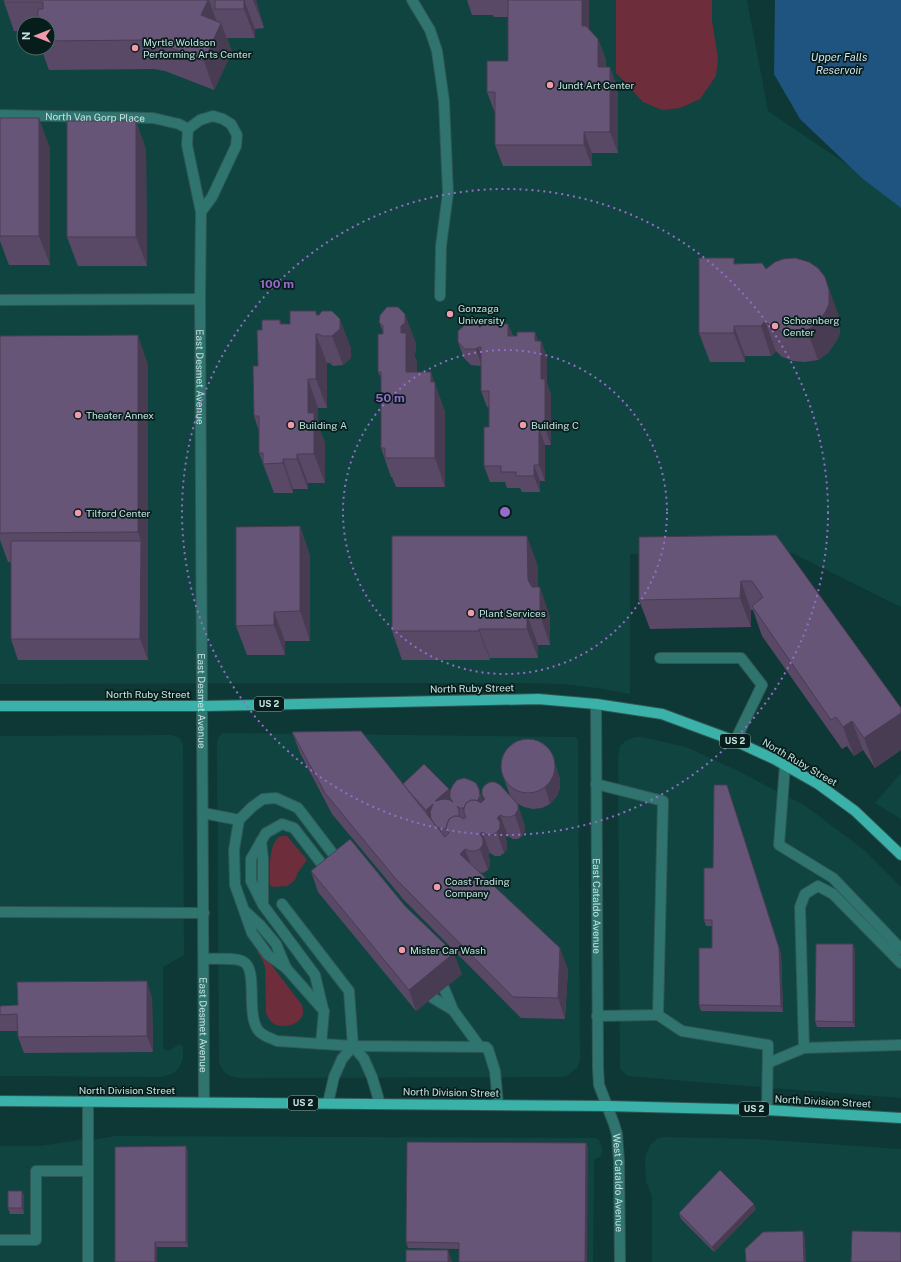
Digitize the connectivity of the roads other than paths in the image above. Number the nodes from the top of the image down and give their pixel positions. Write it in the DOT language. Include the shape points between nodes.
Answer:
graph roads {
  1 [pos="412,0"];
  2 [pos="0,115"];
  3 [pos="188,129"];
  4 [pos="201,212"];
  5 [pos="440,296"];
  6 [pos="200,299"];
  7 [pos="0,300"];
  8 [pos="660,658"];
  9 [pos="596,704"];
  10 [pos="0,706"];
  11 [pos="203,706"];
  12 [pos="735,741"];
  13 [pos="785,765"];
  14 [pos="596,784"];
  15 [pos="203,813"];
  16 [pos="239,820"];
  17 [pos="901,855"];
  18 [pos="345,870"];
  19 [pos="333,880"];
  20 [pos="282,904"];
  21 [pos="0,912"];
  22 [pos="204,913"];
  23 [pos="901,949"];
  24 [pos="204,959"];
  25 [pos="901,963"];
  26 [pos="444,988"];
  27 [pos="432,998"];
  28 [pos="453,1010"];
  29 [pos="324,1011"];
  30 [pos="658,1015"];
  31 [pos="597,1016"];
  32 [pos="321,1044"];
  33 [pos="901,1045"];
  34 [pos="353,1046"];
  35 [pos="480,1047"];
  36 [pos="804,1048"];
  37 [pos="768,1063"];
  38 [pos="0,1101"];
  39 [pos="88,1101"];
  40 [pos="204,1102"];
  41 [pos="328,1103"];
  42 [pos="380,1104"];
  43 [pos="498,1105"];
  44 [pos="607,1106"];
  45 [pos="767,1110"];
  46 [pos="901,1118"];
  47 [pos="88,1171"];
  48 [pos="0,1240"];
  49 [pos="88,1262"];
  50 [pos="620,1262"];
  1 -- 5 [label="street" via="430,30 437,51 444,101 448,193 442,242"];
  2 -- 3 [label="street, North Van Gorp Place" via="153,118 179,124"];
  3 -- 4 [label="street" via="187,145"];
  3 -- 4 [label="street" via="200,120 213,116 231,124 237,135 236,146 212,197"];
  4 -- 6 [label="street"];
  6 -- 7 [label="street"];
  6 -- 11 [label="street, East Desmet Avenue"];
  8 -- 12 [label="street" via="741,658 762,686"];
  9 -- 11 [label="main road, North Ruby Street / US 2" via="530,699"];
  9 -- 12 [label="main road, North Ruby Street / US 2" via="662,714"];
  9 -- 14 [label="street, East Cataldo Avenue"];
  10 -- 11 [label="main road, North Ruby Street / US 2"];
  11 -- 15 [label="street, East Desmet Avenue"];
  12 -- 13 [label="main road, North Ruby Street / US 2"];
  13 -- 17 [label="main road, North Ruby Street / US 2" via="818,784 855,811"];
  13 -- 23 [label="street" via="779,845 833,878"];
  14 -- 30 [label="street" via="663,801"];
  14 -- 31 [label="street, East Cataldo Avenue"];
  15 -- 16 [label="street"];
  15 -- 22 [label="street, East Desmet Avenue"];
  16 -- 18 [label="street" via="263,799 276,798 298,808"];
  16 -- 29 [label="street" via="234,850 235,885 252,934 268,955 286,968"];
  19 -- 29 [label="street" via="294,828 282,824 266,833 251,859 251,882 263,905 315,974"];
  20 -- 34 [label="street" via="349,991"];
  21 -- 22 [label="street"];
  22 -- 24 [label="street, East Desmet Avenue"];
  24 -- 32 [label="street" via="243,961 248,966 251,973 252,1011 258,1031 277,1041"];
  24 -- 40 [label="street, East Desmet Avenue"];
  25 -- 36 [label="street" via="833,894 818,886 805,894 800,907"];
  26 -- 28 [label="street"];
  27 -- 28 [label="street"];
  28 -- 35 [label="street"];
  29 -- 32 [label="street"];
  30 -- 31 [label="street"];
  30 -- 37 [label="street" via="682,1031 768,1045"];
  31 -- 44 [label="street, East Cataldo Avenue" via="599,1085"];
  32 -- 34 [label="street"];
  33 -- 36 [label="street"];
  34 -- 35 [label="street"];
  34 -- 41 [label="street" via="342,1059 334,1077"];
  34 -- 42 [label="street" via="364,1059"];
  35 -- 43 [label="street" via="488,1049 496,1071"];
  36 -- 37 [label="street"];
  37 -- 45 [label="street"];
  38 -- 39 [label="main road, North Division Street / US 2"];
  39 -- 40 [label="main road, North Division Street / US 2"];
  39 -- 47 [label="street"];
  40 -- 41 [label="main road, North Division Street / US 2"];
  41 -- 42 [label="main road, North Division Street / US 2"];
  42 -- 43 [label="main road, North Division Street / US 2"];
  43 -- 44 [label="main road, North Division Street / US 2"];
  44 -- 45 [label="main road, North Division Street / US 2"];
  44 -- 50 [label="street, West Cataldo Avenue" via="614,1124 618,1148"];
  45 -- 46 [label="main road, North Division Street / US 2"];
  47 -- 48 [label="street" via="36,1170 36,1240"];
  47 -- 49 [label="street"];
}
